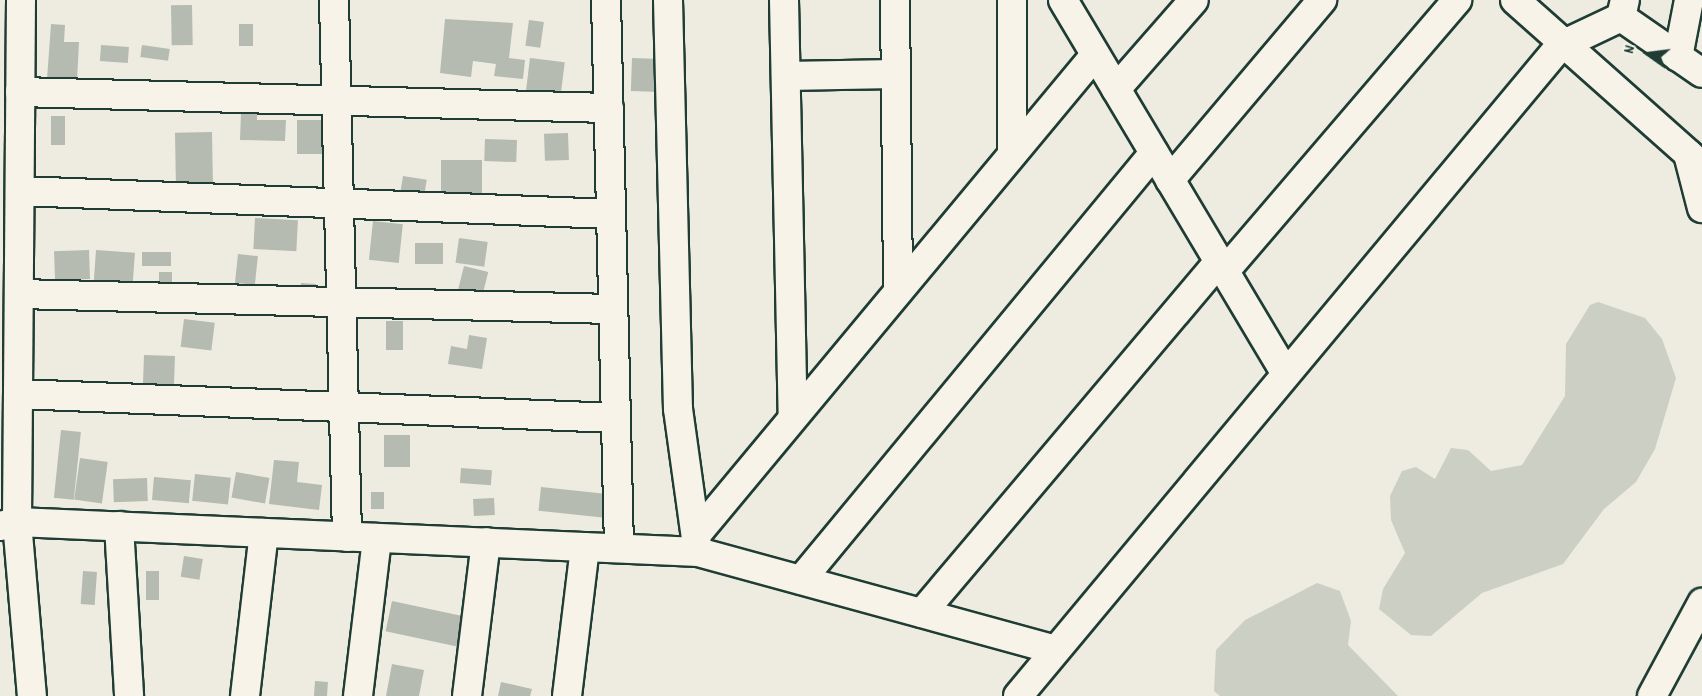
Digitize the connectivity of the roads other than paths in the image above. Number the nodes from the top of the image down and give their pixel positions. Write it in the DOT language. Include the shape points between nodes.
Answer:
graph roads {
  1 [pos="21,0"];
  2 [pos="334,0"];
  3 [pos="606,0"];
  4 [pos="668,0"];
  5 [pos="784,0"];
  6 [pos="895,0"];
  7 [pos="1012,0"];
  8 [pos="1063,0"];
  9 [pos="1194,0"];
  10 [pos="1322,0"];
  11 [pos="1457,0"];
  12 [pos="1515,0"];
  13 [pos="1689,0"];
  14 [pos="1623,9"];
  15 [pos="11,39"];
  16 [pos="1560,45"];
  17 [pos="1095,55"];
  18 [pos="1678,57"];
  19 [pos="1702,73"];
  20 [pos="895,74"];
  21 [pos="786,76"];
  22 [pos="1116,89"];
  23 [pos="20,92"];
  24 [pos="334,98"];
  25 [pos="609,108"];
  26 [pos="1154,153"];
  27 [pos="1012,154"];
  28 [pos="1697,166"];
  29 [pos="1170,180"];
  30 [pos="20,191"];
  31 [pos="338,203"];
  32 [pos="1702,208"];
  33 [pos="611,214"];
  34 [pos="1222,266"];
  35 [pos="898,291"];
  36 [pos="19,294"];
  37 [pos="341,304"];
  38 [pos="614,309"];
  39 [pos="1286,374"];
  40 [pos="18,394"];
  41 [pos="344,408"];
  42 [pos="793,417"];
  43 [pos="616,418"];
  44 [pos="8,524"];
  45 [pos="119,526"];
  46 [pos="264,533"];
  47 [pos="347,537"];
  48 [pos="377,538"];
  49 [pos="486,542"];
  50 [pos="697,543"];
  51 [pos="585,547"];
  52 [pos="619,548"];
  53 [pos="801,580"];
  54 [pos="1702,603"];
  55 [pos="922,613"];
  56 [pos="992,632"];
  57 [pos="1056,650"];
  58 [pos="1028,692"];
  59 [pos="32,696"];
  60 [pos="129,696"];
  61 [pos="245,696"];
  62 [pos="358,696"];
  63 [pos="467,696"];
  64 [pos="567,696"];
  65 [pos="1652,696"];
  1 -- 15 [label="street"];
  2 -- 24 [label="street"];
  3 -- 25 [label="street"];
  4 -- 50 [label="street" via="678,409"];
  5 -- 21 [label="street"];
  6 -- 20 [label="street"];
  7 -- 27 [label="street"];
  8 -- 17 [label="street"];
  9 -- 22 [label="street"];
  10 -- 29 [label="street"];
  11 -- 34 [label="street"];
  12 -- 16 [label="street"];
  13 -- 18 [label="street"];
  14 -- 16 [label="street"];
  14 -- 18 [label="street"];
  15 -- 23 [label="street"];
  16 -- 28 [label="street"];
  16 -- 39 [label="street"];
  17 -- 22 [label="street"];
  17 -- 27 [label="street"];
  18 -- 19 [label="street"];
  20 -- 21 [label="street"];
  20 -- 35 [label="street"];
  21 -- 42 [label="street"];
  22 -- 26 [label="street"];
  23 -- 24 [label="street"];
  23 -- 30 [label="street"];
  24 -- 25 [label="street"];
  24 -- 31 [label="street"];
  25 -- 33 [label="street"];
  26 -- 29 [label="street"];
  26 -- 53 [label="street"];
  27 -- 35 [label="street"];
  28 -- 32 [label="street"];
  29 -- 34 [label="street"];
  30 -- 31 [label="street"];
  30 -- 36 [label="street"];
  31 -- 33 [label="street"];
  31 -- 37 [label="street"];
  33 -- 38 [label="street"];
  34 -- 39 [label="street"];
  34 -- 55 [label="street"];
  35 -- 42 [label="street"];
  36 -- 37 [label="street"];
  36 -- 40 [label="street"];
  37 -- 38 [label="street"];
  37 -- 41 [label="street"];
  38 -- 43 [label="street"];
  39 -- 57 [label="street"];
  40 -- 41 [label="street"];
  40 -- 44 [label="street"];
  41 -- 43 [label="street"];
  41 -- 47 [label="street"];
  42 -- 50 [label="street"];
  43 -- 52 [label="street"];
  44 -- 45 [label="street"];
  44 -- 59 [label="street"];
  45 -- 46 [label="street"];
  45 -- 60 [label="street"];
  46 -- 47 [label="street"];
  46 -- 61 [label="street"];
  47 -- 48 [label="street"];
  48 -- 49 [label="street"];
  48 -- 62 [label="street"];
  49 -- 51 [label="street"];
  49 -- 63 [label="street"];
  50 -- 52 [label="street"];
  50 -- 53 [label="street"];
  51 -- 52 [label="street"];
  51 -- 64 [label="street"];
  53 -- 55 [label="street"];
  54 -- 65 [label="street"];
  55 -- 56 [label="street"];
  56 -- 57 [label="street"];
  56 -- 58 [label="street" via="1015,655"];
  57 -- 58 [label="street"];
}
